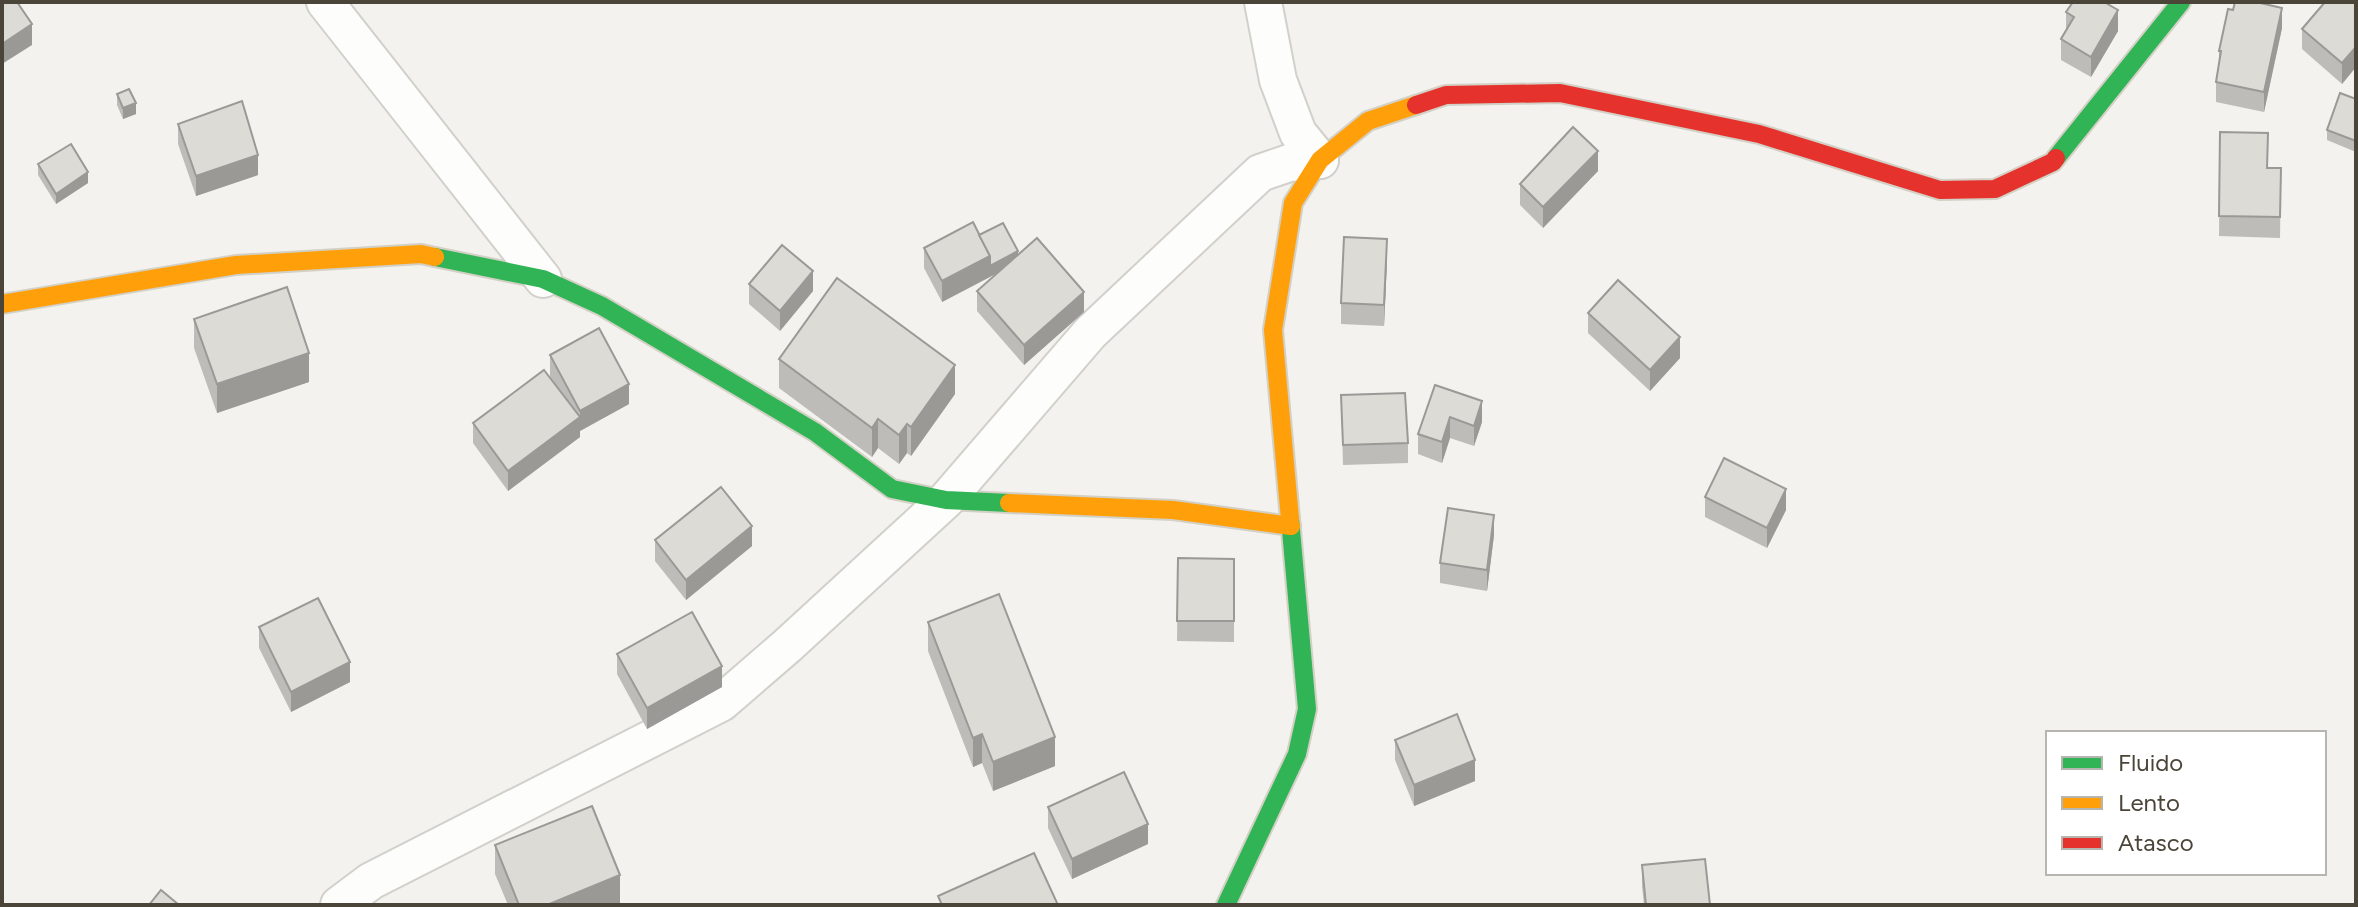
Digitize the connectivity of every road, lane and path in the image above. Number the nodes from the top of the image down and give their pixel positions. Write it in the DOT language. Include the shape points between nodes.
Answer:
graph roads {
  1 [pos="325,2"];
  2 [pos="1263,2"];
  3 [pos="2181,2"];
  4 [pos="1320,160"];
  5 [pos="543,279"];
  6 [pos="2,304"];
  7 [pos="946,500"];
  8 [pos="1291,526"];
  9 [pos="339,905"];
  10 [pos="1226,905"];
  1 -- 5 [label="street"];
  2 -- 4 [label="street" via="1278,80 1298,133"];
  3 -- 4 [label="street" via="2053,162 1995,189 1940,190 1759,134 1560,93 1446,95 1368,121"];
  4 -- 7 [label="street" via="1260,173 1090,333"];
  4 -- 8 [label="street" via="1293,203 1273,330"];
  5 -- 6 [label="street" via="421,254 236,265"];
  5 -- 7 [label="street" via="602,306 815,432 892,489"];
  7 -- 8 [label="street" via="1173,510"];
  7 -- 9 [label="street" via="721,703 371,881"];
  8 -- 10 [label="street" via="1307,709 1297,754"];
}
